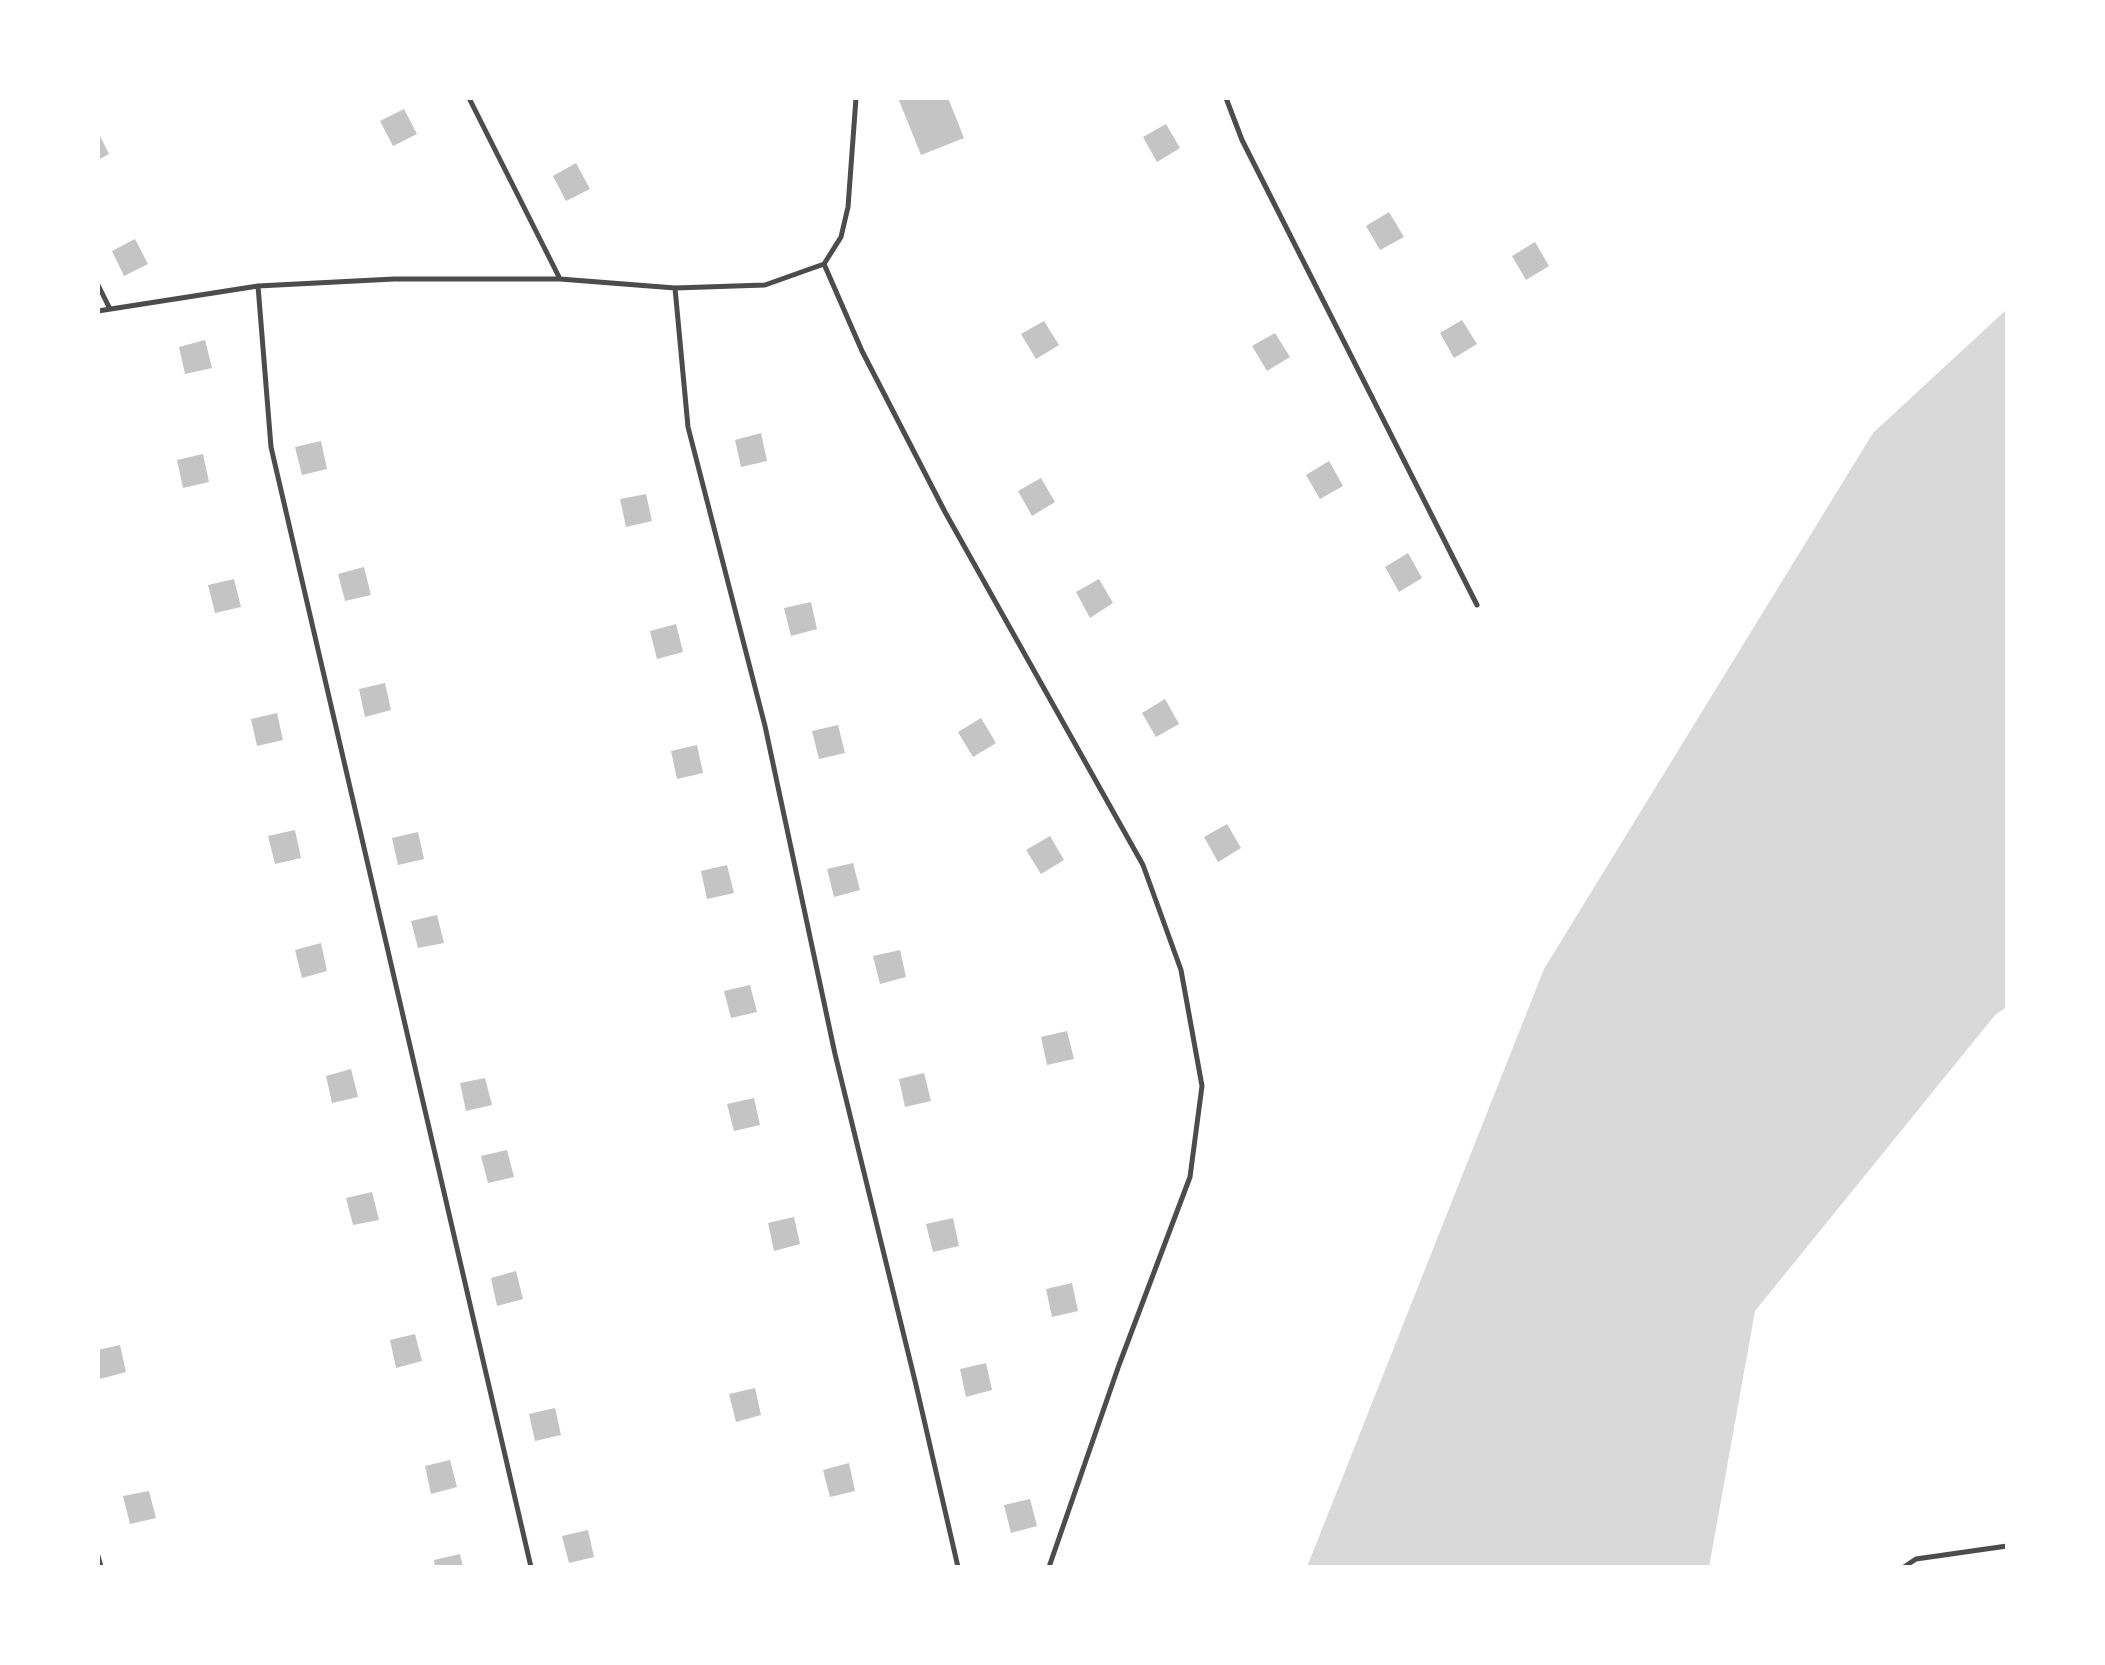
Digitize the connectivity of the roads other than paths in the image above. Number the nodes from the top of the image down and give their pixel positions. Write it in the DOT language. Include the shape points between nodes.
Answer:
graph roads {
  1 [pos="469,98"];
  2 [pos="856,98"];
  3 [pos="1226,98"];
  4 [pos="824,264"];
  5 [pos="560,279"];
  6 [pos="98,285"];
  7 [pos="258,286"];
  8 [pos="675,288"];
  9 [pos="110,309"];
  10 [pos="98,311"];
  11 [pos="1477,605"];
  12 [pos="2007,1546"];
  13 [pos="98,1556"];
  14 [pos="101,1567"];
  15 [pos="531,1567"];
  16 [pos="958,1567"];
  17 [pos="1049,1567"];
  18 [pos="1904,1567"];
  1 -- 5 [label="lane"];
  2 -- 4 [label="lane" via="848,207 841,237"];
  3 -- 11 [label="lane" via="1242,140"];
  4 -- 8 [label="lane" via="765,285"];
  4 -- 17 [label="lane" via="862,351 945,512 1143,865 1181,970 1202,1086 1190,1177"];
  5 -- 7 [label="lane" via="394,279"];
  5 -- 8 [label="lane"];
  6 -- 9 [label="lane"];
  7 -- 9 [label="lane"];
  7 -- 15 [label="lane" via="271,447"];
  8 -- 16 [label="lane" via="688,427 765,726 835,1054"];
  9 -- 10 [label="lane"];
  12 -- 18 [label="lane" via="1916,1559"];
  13 -- 14 [label="lane"];
}
